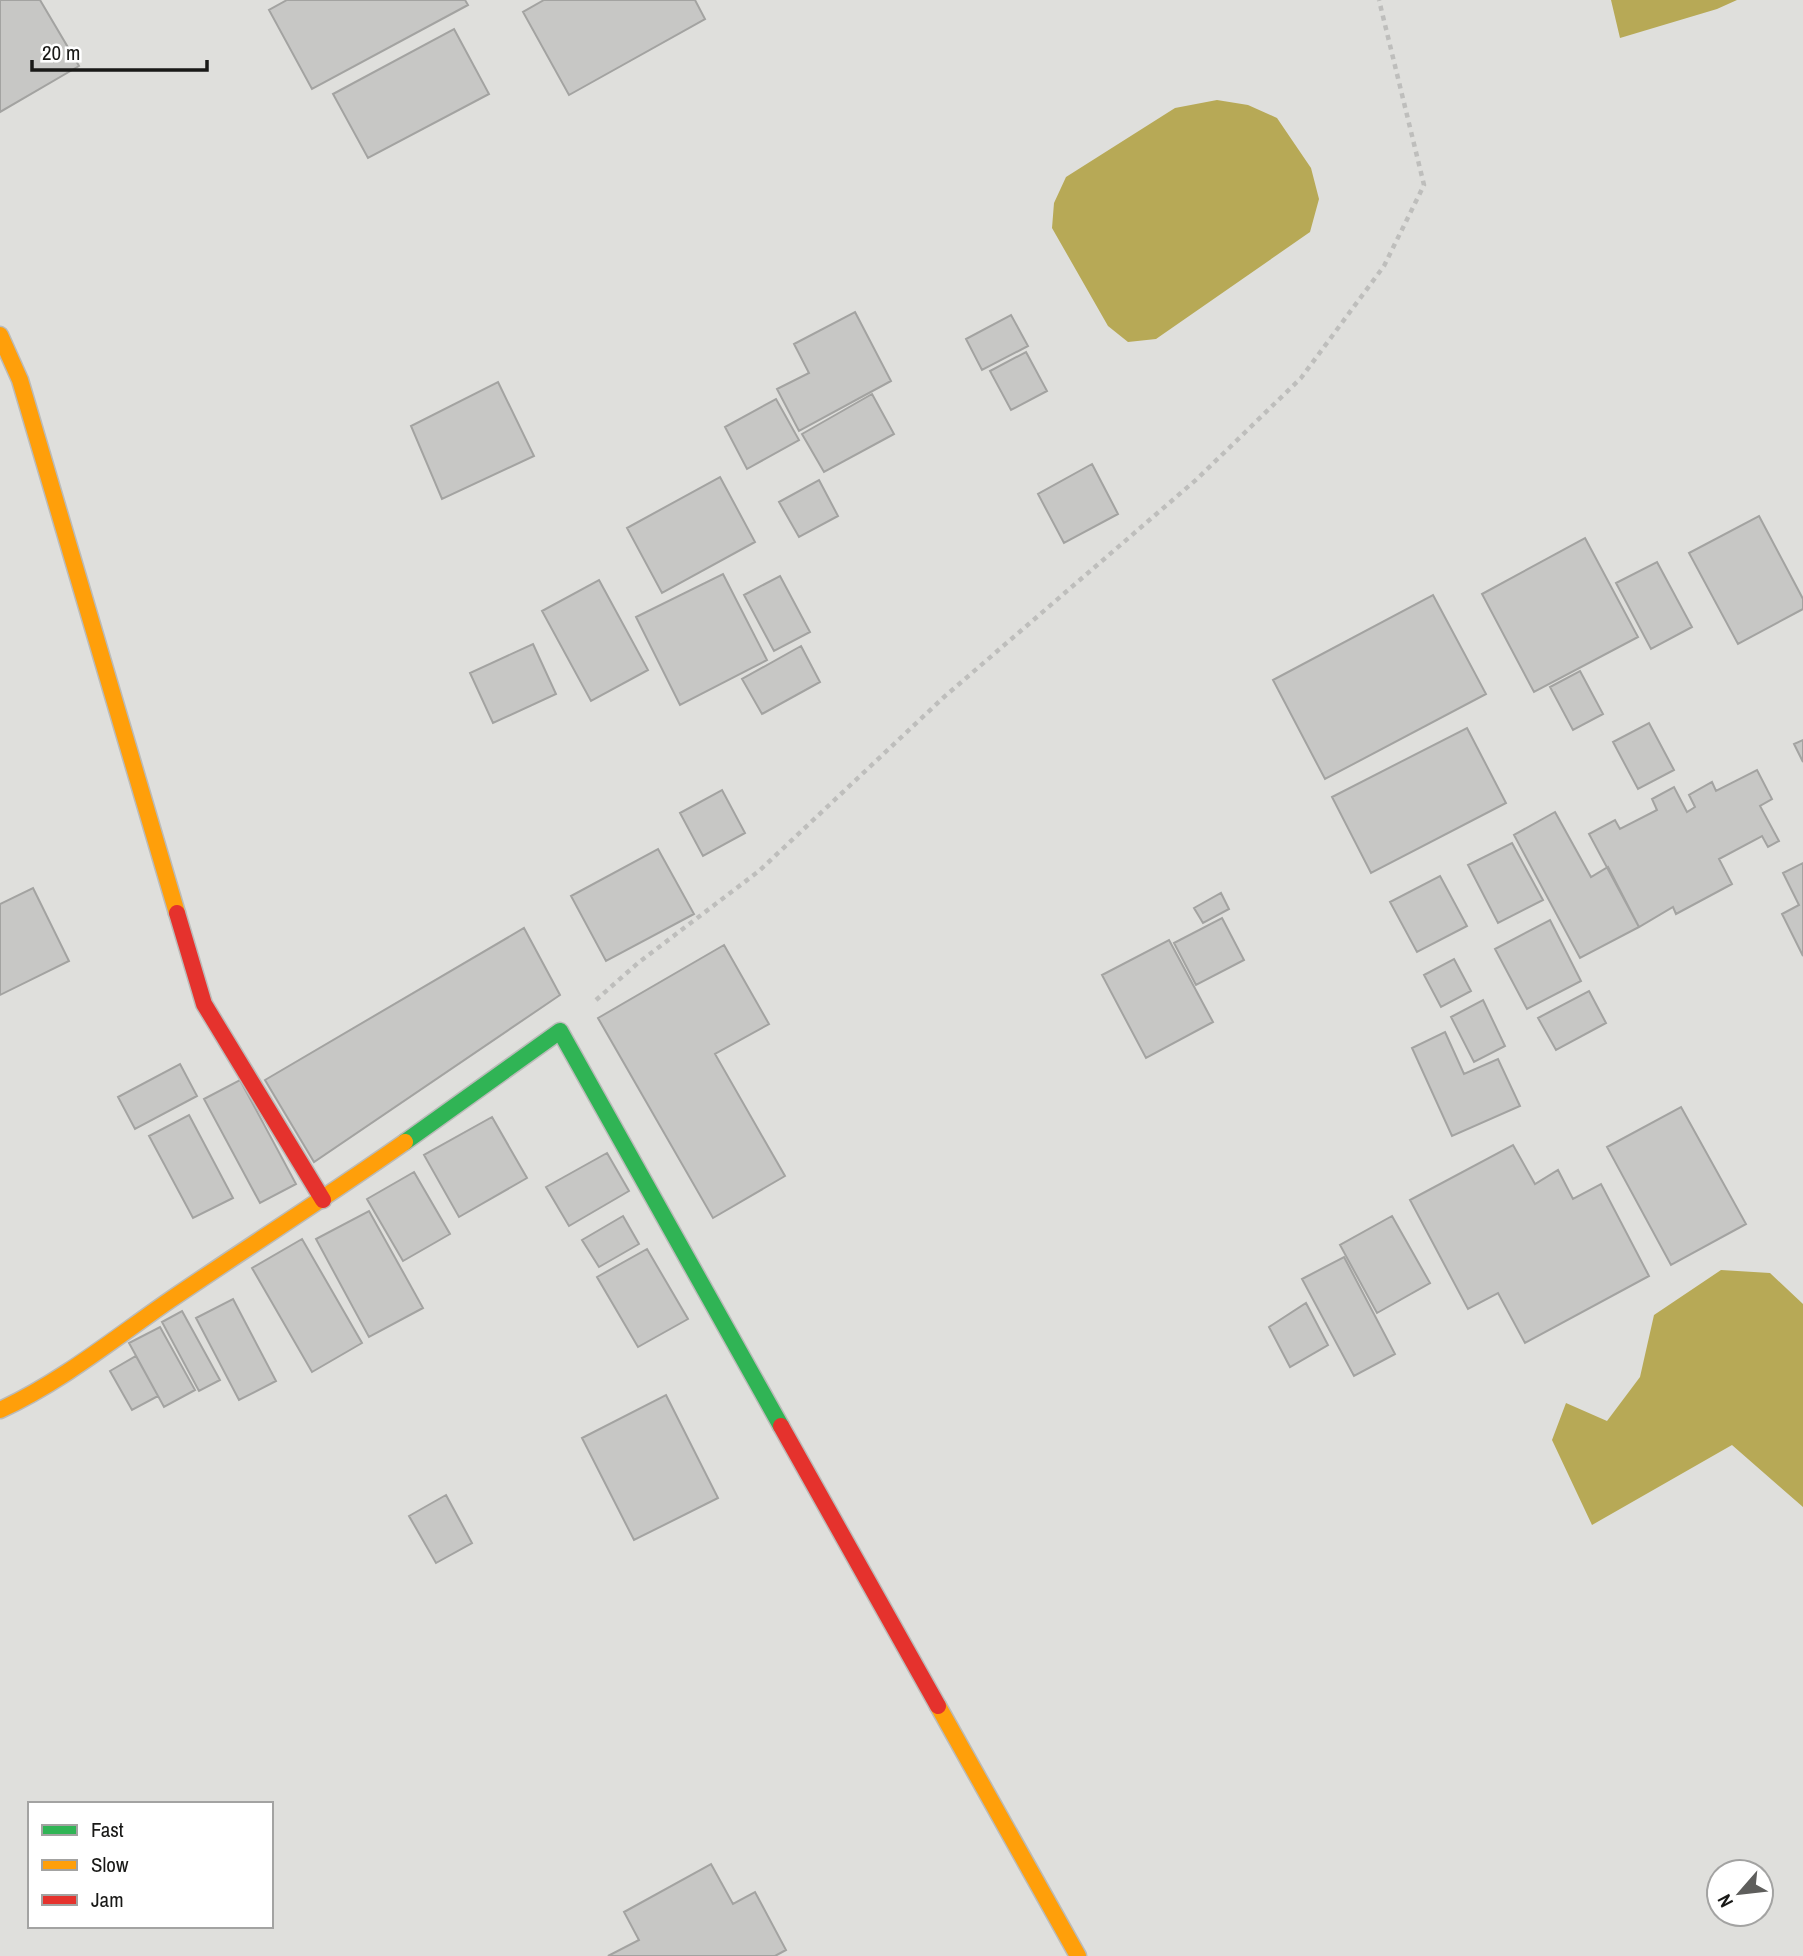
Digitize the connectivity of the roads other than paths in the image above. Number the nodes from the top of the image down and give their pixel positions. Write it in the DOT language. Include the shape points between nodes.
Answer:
graph roads {
  1 [pos="0,335"];
  2 [pos="323,1200"];
  3 [pos="0,1410"];
  4 [pos="1078,1956"];
  1 -- 2 [label="street" via="20,380 205,1004"];
  2 -- 3 [label="street" via="30,1396"];
  2 -- 4 [label="street" via="560,1031"];
}
